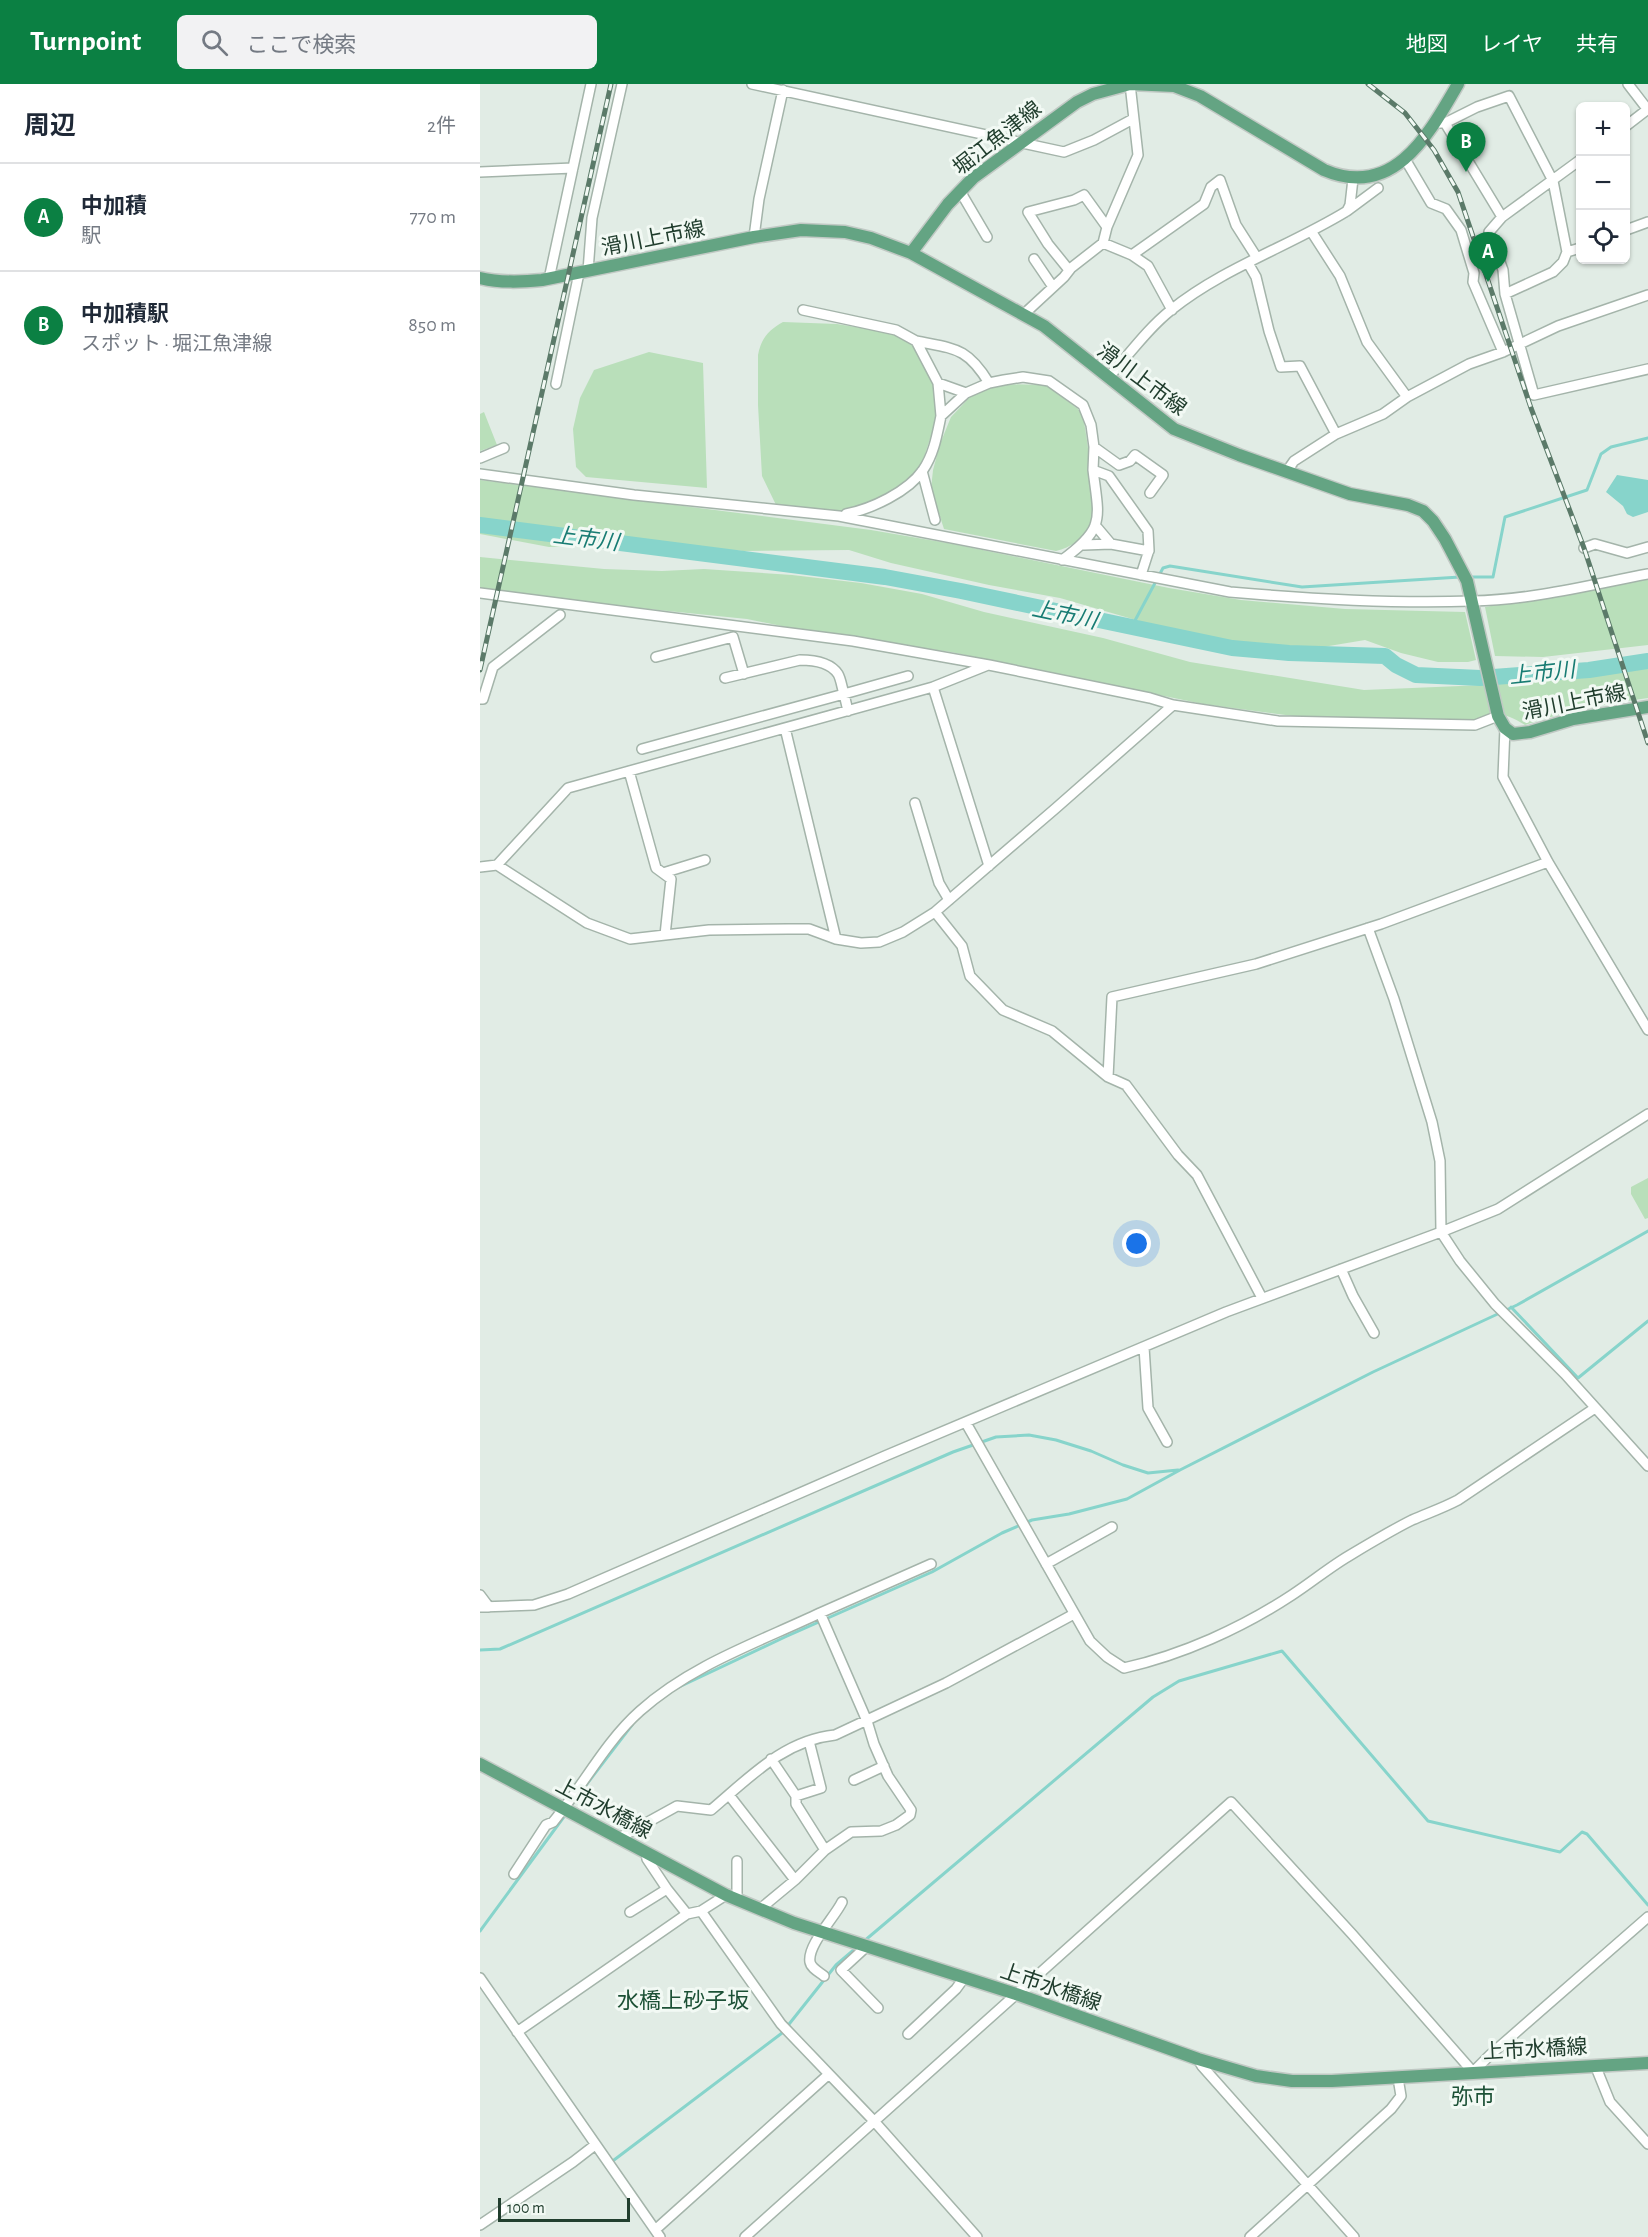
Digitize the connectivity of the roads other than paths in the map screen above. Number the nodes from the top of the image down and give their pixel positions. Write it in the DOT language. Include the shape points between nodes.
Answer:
graph roads {
  1 [pos="591,84"];
  2 [pos="622,84"];
  3 [pos="752,84"];
  4 [pos="1130,84"];
  5 [pos="1458,84"];
  6 [pos="1628,84"];
  7 [pos="783,90"];
  8 [pos="1648,109"];
  9 [pos="1133,119"];
  10 [pos="1440,123"];
  11 [pos="1630,123"];
  12 [pos="1019,142"];
  13 [pos="1405,159"];
  14 [pos="1576,164"];
  15 [pos="573,168"];
  16 [pos="480,172"];
  17 [pos="1353,179"];
  18 [pos="1553,181"];
  19 [pos="1378,188"];
  20 [pos="960,191"];
  21 [pos="1347,211"];
  22 [pos="1502,217"];
  23 [pos="1648,222"];
  24 [pos="1107,226"];
  25 [pos="1630,229"];
  26 [pos="1311,231"];
  27 [pos="754,237"];
  28 [pos="987,237"];
  29 [pos="1103,243"];
  30 [pos="1576,249"];
  31 [pos="1567,252"];
  32 [pos="911,253"];
  33 [pos="1132,255"];
  34 [pos="1034,259"];
  35 [pos="1252,261"];
  36 [pos="1069,270"];
  37 [pos="584,272"];
  38 [pos="480,278"];
  39 [pos="549,279"];
  40 [pos="1053,287"];
  41 [pos="1505,294"];
  42 [pos="1648,295"];
  43 [pos="803,310"];
  44 [pos="1172,310"];
  45 [pos="1024,314"];
  46 [pos="916,341"];
  47 [pos="1518,345"];
  48 [pos="1503,352"];
  49 [pos="1648,369"];
  50 [pos="1108,378"];
  51 [pos="989,382"];
  52 [pos="938,383"];
  53 [pos="556,384"];
  54 [pos="966,393"];
  55 [pos="1407,397"];
  56 [pos="941,416"];
  57 [pos="1336,435"];
  58 [pos="1094,447"];
  59 [pos="504,448"];
  60 [pos="480,458"];
  61 [pos="1093,470"];
  62 [pos="922,471"];
  63 [pos="1287,471"];
  64 [pos="480,474"];
  65 [pos="1150,493"];
  66 [pos="839,516"];
  67 [pos="935,520"];
  68 [pos="1095,525"];
  69 [pos="1111,544"];
  70 [pos="1084,545"];
  71 [pos="1648,547"];
  72 [pos="1584,548"];
  73 [pos="1149,551"];
  74 [pos="1062,560"];
  75 [pos="1648,574"];
  76 [pos="1141,575"];
  77 [pos="480,592"];
  78 [pos="1473,602"];
  79 [pos="560,615"];
  80 [pos="656,657"];
  81 [pos="989,665"];
  82 [pos="744,674"];
  83 [pos="908,676"];
  84 [pos="725,678"];
  85 [pos="933,687"];
  86 [pos="844,694"];
  87 [pos="480,699"];
  88 [pos="1173,705"];
  89 [pos="1648,707"];
  90 [pos="848,711"];
  91 [pos="1498,716"];
  92 [pos="785,728"];
  93 [pos="1504,728"];
  94 [pos="642,749"];
  95 [pos="629,771"];
  96 [pos="915,803"];
  97 [pos="705,860"];
  98 [pos="1548,861"];
  99 [pos="497,865"];
  100 [pos="989,866"];
  101 [pos="480,867"];
  102 [pos="663,873"];
  103 [pos="949,900"];
  104 [pos="934,912"];
  105 [pos="1368,928"];
  106 [pos="665,935"];
  107 [pos="836,939"];
  108 [pos="1648,1030"];
  109 [pos="1108,1077"];
  110 [pos="1648,1114"];
  111 [pos="1441,1232"];
  112 [pos="1341,1269"];
  113 [pos="1262,1298"];
  114 [pos="1374,1333"];
  115 [pos="1144,1347"];
  116 [pos="1595,1408"];
  117 [pos="966,1423"];
  118 [pos="1167,1442"];
  119 [pos="1648,1466"];
  120 [pos="1112,1527"];
  121 [pos="931,1564"];
  122 [pos="1046,1564"];
  123 [pos="480,1595"];
  124 [pos="484,1607"];
  125 [pos="820,1613"];
  126 [pos="1074,1614"];
  127 [pos="867,1721"];
  128 [pos="809,1741"];
  129 [pos="771,1759"];
  130 [pos="480,1764"];
  131 [pos="884,1766"];
  132 [pos="854,1780"];
  133 [pos="729,1795"];
  134 [pos="796,1796"];
  135 [pos="564,1809"];
  136 [pos="619,1838"];
  137 [pos="825,1850"];
  138 [pos="646,1852"];
  139 [pos="736,1861"];
  140 [pos="514,1874"];
  141 [pos="795,1880"];
  142 [pos="667,1889"];
  143 [pos="731,1897"];
  144 [pos="842,1902"];
  145 [pos="760,1909"];
  146 [pos="701,1911"];
  147 [pos="630,1912"];
  148 [pos="687,1914"];
  149 [pos="1648,1917"];
  150 [pos="821,1932"];
  151 [pos="866,1947"];
  152 [pos="824,1976"];
  153 [pos="480,1978"];
  154 [pos="964,1978"];
  155 [pos="1016,1994"];
  156 [pos="878,2007"];
  157 [pos="517,2032"];
  158 [pos="908,2034"];
  159 [pos="1198,2059"];
  160 [pos="1648,2063"];
  161 [pos="1595,2065"];
  162 [pos="1473,2072"];
  163 [pos="829,2074"];
  164 [pos="1398,2078"];
  165 [pos="874,2121"];
  166 [pos="1648,2144"];
  167 [pos="595,2145"];
  168 [pos="1307,2184"];
  169 [pos="480,2225"];
  170 [pos="657,2233"];
  171 [pos="745,2237"];
  172 [pos="977,2237"];
  173 [pos="1250,2237"];
  174 [pos="1354,2237"];
  1 -- 15 [label="street"];
  2 -- 37 [label="street"];
  3 -- 7 [label="street"];
  4 -- 9 [label="street"];
  4 -- 12 [label="main road, 堀江魚津線" via="1077,102"];
  4 -- 17 [label="main road, 堀江魚津線" via="1174,86 1200,96 1324,170"];
  5 -- 10 [label="main road"];
  6 -- 8 [label="street"];
  7 -- 12 [label="street"];
  7 -- 27 [label="street"];
  8 -- 11 [label="street"];
  9 -- 12 [label="street" via="1064,152"];
  9 -- 24 [label="street" via="1138,155"];
  10 -- 13 [label="main road"];
  10 -- 18 [label="street" via="1509,96"];
  10 -- 22 [label="street"];
  12 -- 20 [label="main road, 堀江魚津線"];
  13 -- 17 [label="main road" via="1389,170"];
  13 -- 48 [label="street" via="1431,203 1446,208 1461,230 1473,282"];
  14 -- 18 [label="street"];
  15 -- 16 [label="street"];
  15 -- 39 [label="street"];
  17 -- 21 [label="street"];
  18 -- 22 [label="street"];
  18 -- 31 [label="street"];
  19 -- 21 [label="street"];
  20 -- 28 [label="street"];
  20 -- 32 [label="main road, 堀江魚津線"];
  21 -- 26 [label="street"];
  22 -- 41 [label="street" via="1489,232 1503,270"];
  23 -- 25 [label="street"];
  24 -- 29 [label="street"];
  24 -- 36 [label="street" via="1084,195 1028,213"];
  26 -- 35 [label="street"];
  26 -- 55 [label="street" via="1340,276 1367,342"];
  27 -- 32 [label="main road, 滑川上市線" via="801,230 834,231 871,238"];
  27 -- 37 [label="main road, 滑川上市線"];
  29 -- 33 [label="street"];
  29 -- 36 [label="street"];
  30 -- 31 [label="street"];
  31 -- 41 [label="street" via="1553,272"];
  32 -- 45 [label="main road, 滑川上市線"];
  33 -- 35 [label="street" via="1204,204 1210,187 1221,180"];
  33 -- 44 [label="street" via="1148,266"];
  34 -- 40 [label="street"];
  35 -- 44 [label="street"];
  35 -- 57 [label="street" via="1281,368 1300,366"];
  36 -- 40 [label="street"];
  37 -- 39 [label="main road, 滑川上市線"];
  37 -- 53 [label="street"];
  38 -- 39 [label="main road, 滑川上市線" via="515,282"];
  40 -- 45 [label="street"];
  41 -- 47 [label="street"];
  42 -- 47 [label="street" via="1558,326"];
  43 -- 46 [label="street" via="896,330"];
  44 -- 50 [label="street"];
  45 -- 50 [label="main road, 滑川上市線"];
  46 -- 51 [label="street" via="954,348 967,355"];
  46 -- 52 [label="street"];
  47 -- 48 [label="street"];
  47 -- 49 [label="street" via="1534,395"];
  48 -- 55 [label="street" via="1468,363"];
  50 -- 63 [label="main road, 滑川上市線" via="1173,429"];
  51 -- 54 [label="street"];
  51 -- 58 [label="street" via="1023,377 1049,381 1083,405"];
  52 -- 54 [label="street"];
  52 -- 56 [label="street"];
  54 -- 56 [label="street"];
  55 -- 57 [label="street" via="1383,414"];
  56 -- 62 [label="street" via="934,446"];
  57 -- 63 [label="street" via="1294,461"];
  58 -- 61 [label="street"];
  58 -- 65 [label="street" via="1119,465 1134,455 1163,475"];
  59 -- 60 [label="street"];
  61 -- 68 [label="street" via="1098,513"];
  61 -- 73 [label="street" via="1109,476 1127,499 1148,531"];
  62 -- 66 [label="street" via="881,503"];
  62 -- 67 [label="street"];
  63 -- 78 [label="main road, 滑川上市線" via="1350,494 1423,511 1460,565"];
  64 -- 66 [label="street"];
  66 -- 74 [label="street"];
  68 -- 69 [label="street"];
  68 -- 70 [label="street"];
  69 -- 70 [label="street"];
  69 -- 73 [label="street"];
  70 -- 74 [label="street"];
  71 -- 72 [label="street" via="1627,553 1594,544"];
  73 -- 76 [label="street"];
  74 -- 76 [label="street"];
  75 -- 78 [label="street" via="1558,592"];
  76 -- 78 [label="street" via="1230,592 1329,600"];
  77 -- 81 [label="street" via="854,642"];
  78 -- 91 [label="main road, 滑川上市線"];
  79 -- 87 [label="street" via="493,668"];
  80 -- 82 [label="street" via="734,638"];
  81 -- 85 [label="street"];
  81 -- 88 [label="street"];
  82 -- 84 [label="street"];
  82 -- 86 [label="street" via="811,660 838,674"];
  83 -- 86 [label="street"];
  85 -- 90 [label="street"];
  85 -- 100 [label="street"];
  86 -- 90 [label="street"];
  86 -- 94 [label="street"];
  88 -- 91 [label="street" via="1278,721 1475,724"];
  88 -- 100 [label="street"];
  89 -- 93 [label="main road, 滑川上市線" via="1573,718 1530,732 1513,734"];
  90 -- 92 [label="street"];
  91 -- 93 [label="main road, 滑川上市線"];
  92 -- 95 [label="street"];
  92 -- 107 [label="street"];
  93 -- 98 [label="street" via="1503,777"];
  95 -- 99 [label="street" via="568,788"];
  95 -- 102 [label="street" via="656,868"];
  96 -- 103 [label="street" via="939,883"];
  97 -- 102 [label="street"];
  98 -- 105 [label="street"];
  98 -- 108 [label="street"];
  99 -- 101 [label="street"];
  99 -- 106 [label="street" via="603,930 630,939"];
  100 -- 103 [label="street"];
  102 -- 106 [label="street" via="671,879"];
  103 -- 104 [label="street"];
  104 -- 107 [label="street" via="879,942"];
  104 -- 109 [label="street" via="962,946 970,976 1003,1011 1052,1031"];
  105 -- 109 [label="street" via="1256,964 1112,996"];
  105 -- 111 [label="street" via="1432,1122 1440,1161"];
  106 -- 107 [label="street" via="709,930 809,929"];
  109 -- 113 [label="street" via="1126,1085 1197,1175"];
  110 -- 111 [label="street" via="1498,1209"];
  111 -- 112 [label="street"];
  111 -- 116 [label="street" via="1496,1304"];
  112 -- 113 [label="street"];
  112 -- 114 [label="street"];
  113 -- 115 [label="street"];
  115 -- 117 [label="street"];
  115 -- 118 [label="street" via="1148,1408"];
  116 -- 119 [label="street"];
  116 -- 126 [label="street" via="1458,1500 1350,1555 1254,1617 1184,1650 1124,1668 1090,1641"];
  117 -- 122 [label="street"];
  117 -- 124 [label="street" via="568,1594 534,1605"];
  120 -- 122 [label="street"];
  121 -- 125 [label="street"];
  122 -- 126 [label="street"];
  123 -- 124 [label="street"];
  125 -- 127 [label="street"];
  125 -- 135 [label="street" via="697,1671 660,1695 609,1744"];
  126 -- 127 [label="street"];
  127 -- 128 [label="street" via="835,1736"];
  127 -- 131 [label="street"];
  128 -- 129 [label="street"];
  128 -- 134 [label="street" via="821,1788"];
  129 -- 133 [label="street"];
  129 -- 134 [label="street"];
  130 -- 135 [label="main road, 上市水橋線"];
  131 -- 132 [label="street"];
  131 -- 137 [label="street" via="911,1810 910,1815 881,1831 851,1832"];
  133 -- 136 [label="street" via="711,1810 677,1806"];
  133 -- 141 [label="street"];
  134 -- 137 [label="street" via="796,1804"];
  135 -- 136 [label="main road, 上市水橋線"];
  135 -- 140 [label="street" via="546,1825"];
  136 -- 138 [label="main road, 上市水橋線"];
  137 -- 141 [label="street"];
  138 -- 142 [label="street"];
  138 -- 143 [label="main road, 上市水橋線"];
  139 -- 143 [label="street"];
  141 -- 145 [label="street"];
  142 -- 147 [label="street"];
  142 -- 148 [label="street"];
  143 -- 145 [label="main road, 上市水橋線"];
  143 -- 146 [label="street"];
  144 -- 150 [label="street"];
  145 -- 150 [label="main road, 上市水橋線"];
  146 -- 148 [label="street"];
  146 -- 163 [label="street" via="781,2024"];
  148 -- 157 [label="street"];
  149 -- 162 [label="street"];
  150 -- 151 [label="main road, 上市水橋線"];
  150 -- 152 [label="street" via="810,1961"];
  151 -- 154 [label="main road, 上市水橋線"];
  151 -- 156 [label="street" via="841,1970"];
  153 -- 157 [label="street"];
  154 -- 155 [label="main road, 上市水橋線"];
  154 -- 158 [label="street"];
  155 -- 159 [label="main road, 上市水橋線"];
  155 -- 162 [label="street" via="1231,1802"];
  155 -- 165 [label="street"];
  157 -- 167 [label="street"];
  159 -- 164 [label="main road, 上市水橋線" via="1256,2076 1292,2080"];
  159 -- 168 [label="street"];
  160 -- 161 [label="main road, 上市水橋線"];
  161 -- 162 [label="main road, 上市水橋線"];
  161 -- 166 [label="street" via="1610,2102"];
  162 -- 164 [label="main road, 上市水橋線"];
  163 -- 165 [label="street"];
  163 -- 170 [label="street"];
  164 -- 168 [label="street" via="1401,2096 1391,2109"];
  165 -- 171 [label="street"];
  165 -- 172 [label="street"];
  167 -- 169 [label="street"];
  167 -- 170 [label="street"];
  168 -- 173 [label="street"];
  168 -- 174 [label="street"];
}
